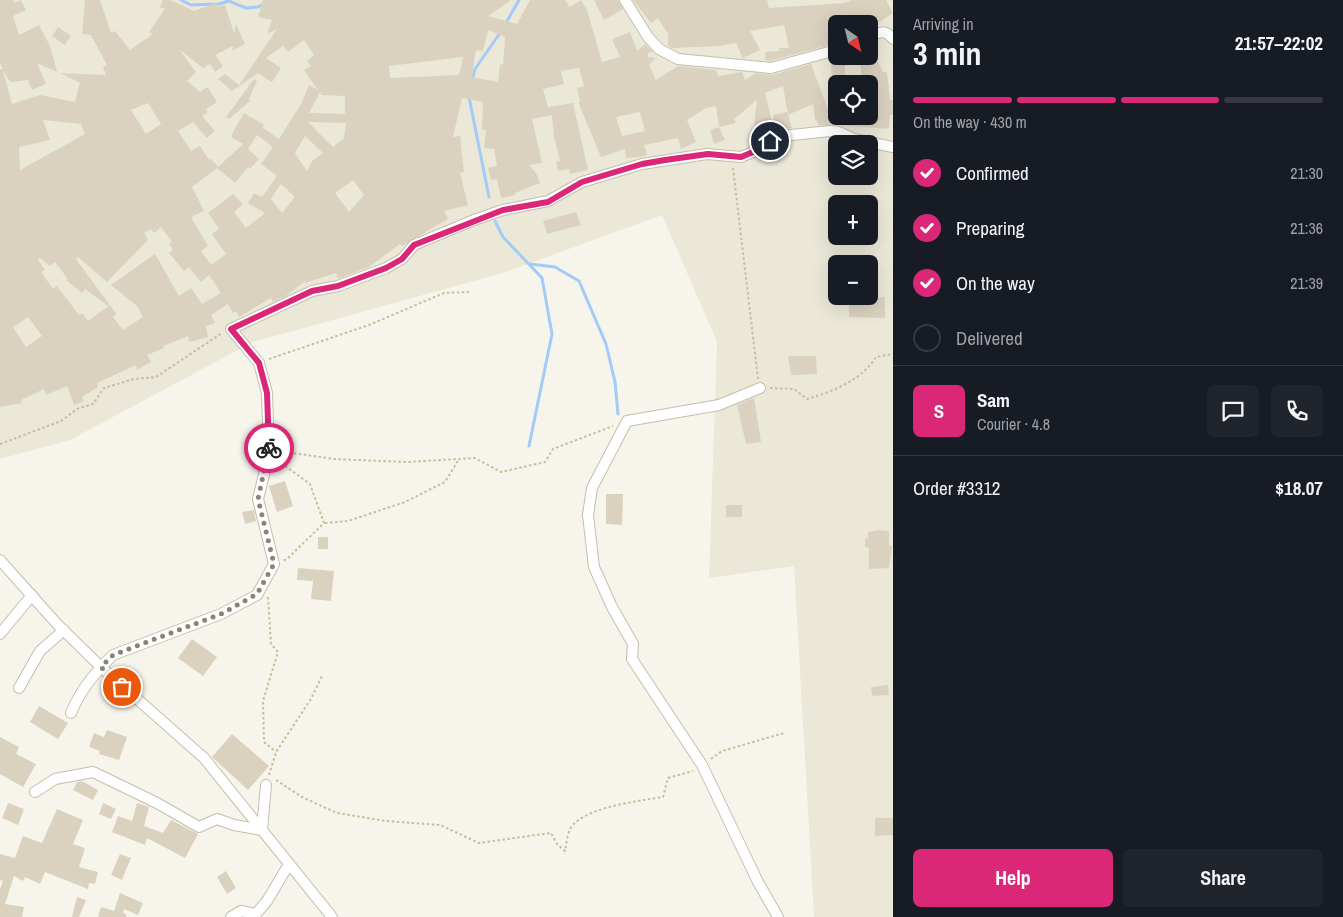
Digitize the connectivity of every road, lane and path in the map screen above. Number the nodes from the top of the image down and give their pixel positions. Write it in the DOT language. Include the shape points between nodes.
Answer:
graph roads {
  1 [pos="625,0"];
  2 [pos="878,34"];
  3 [pos="893,39"];
  4 [pos="828,52"];
  5 [pos="893,147"];
  6 [pos="732,158"];
  7 [pos="469,292"];
  8 [pos="231,329"];
  9 [pos="893,354"];
  10 [pos="259,363"];
  11 [pos="760,388"];
  12 [pos="627,421"];
  13 [pos="0,444"];
  14 [pos="269,451"];
  15 [pos="459,459"];
  16 [pos="324,523"];
  17 [pos="0,560"];
  18 [pos="274,564"];
  19 [pos="32,596"];
  20 [pos="268,596"];
  21 [pos="64,630"];
  22 [pos="0,634"];
  23 [pos="101,667"];
  24 [pos="322,676"];
  25 [pos="19,688"];
  26 [pos="70,713"];
  27 [pos="784,733"];
  28 [pos="276,752"];
  29 [pos="702,766"];
  30 [pos="266,785"];
  31 [pos="35,792"];
  32 [pos="262,830"];
  33 [pos="289,864"];
  34 [pos="231,917"];
  35 [pos="332,917"];
  36 [pos="778,917"];
  1 -- 4 [label="street" via="648,37 659,49 678,59 771,68"];
  2 -- 3 [label="street" via="887,32"];
  5 -- 6 [label="street" via="830,131 782,136 758,150"];
  6 -- 8 [label="street" via="708,154 665,160 582,182 548,202 503,210 414,245 402,259 386,268 338,286 312,291"];
  6 -- 11 [label="path"];
  7 -- 10 [label="path" via="444,293 369,325"];
  8 -- 10 [label="street"];
  8 -- 13 [label="path" via="156,377 134,379 104,388 93,404 77,409 61,421"];
  9 -- 11 [label="path" via="876,357 865,372 834,390 807,399 794,389"];
  10 -- 14 [label="street" via="267,393"];
  11 -- 12 [label="street" via="719,405"];
  12 -- 15 [label="path" via="553,449 545,462 501,472 475,458"];
  12 -- 29 [label="street" via="592,488 588,515 594,567 633,644 632,659"];
  14 -- 15 [label="path" via="334,459 407,462"];
  14 -- 16 [label="path" via="310,484"];
  14 -- 18 [label="street" via="258,499"];
  15 -- 16 [label="path" via="445,482 405,502 348,521"];
  16 -- 18 [label="path" via="288,558"];
  17 -- 19 [label="street"];
  18 -- 23 [label="street" via="257,594 221,614 113,655"];
  19 -- 21 [label="street"];
  19 -- 22 [label="street"];
  20 -- 28 [label="path" via="271,644 278,652 263,701 264,742"];
  21 -- 23 [label="street"];
  21 -- 25 [label="street" via="40,650"];
  23 -- 26 [label="street" via="77,698"];
  23 -- 32 [label="street" via="204,758"];
  24 -- 28 [label="path"];
  27 -- 29 [label="path" via="722,752"];
  28 -- 30 [label="path"];
  29 -- 30 [label="path" via="668,778 663,797 624,803 575,822 568,834 565,851 551,833 480,843 440,825 386,822 337,813 302,797 277,779"];
  29 -- 36 [label="street"];
  30 -- 32 [label="street"];
  31 -- 32 [label="street" via="55,780 93,772 199,827 217,819"];
  32 -- 33 [label="street"];
  33 -- 34 [label="street" via="256,914 241,911"];
  33 -- 35 [label="street"];
}
